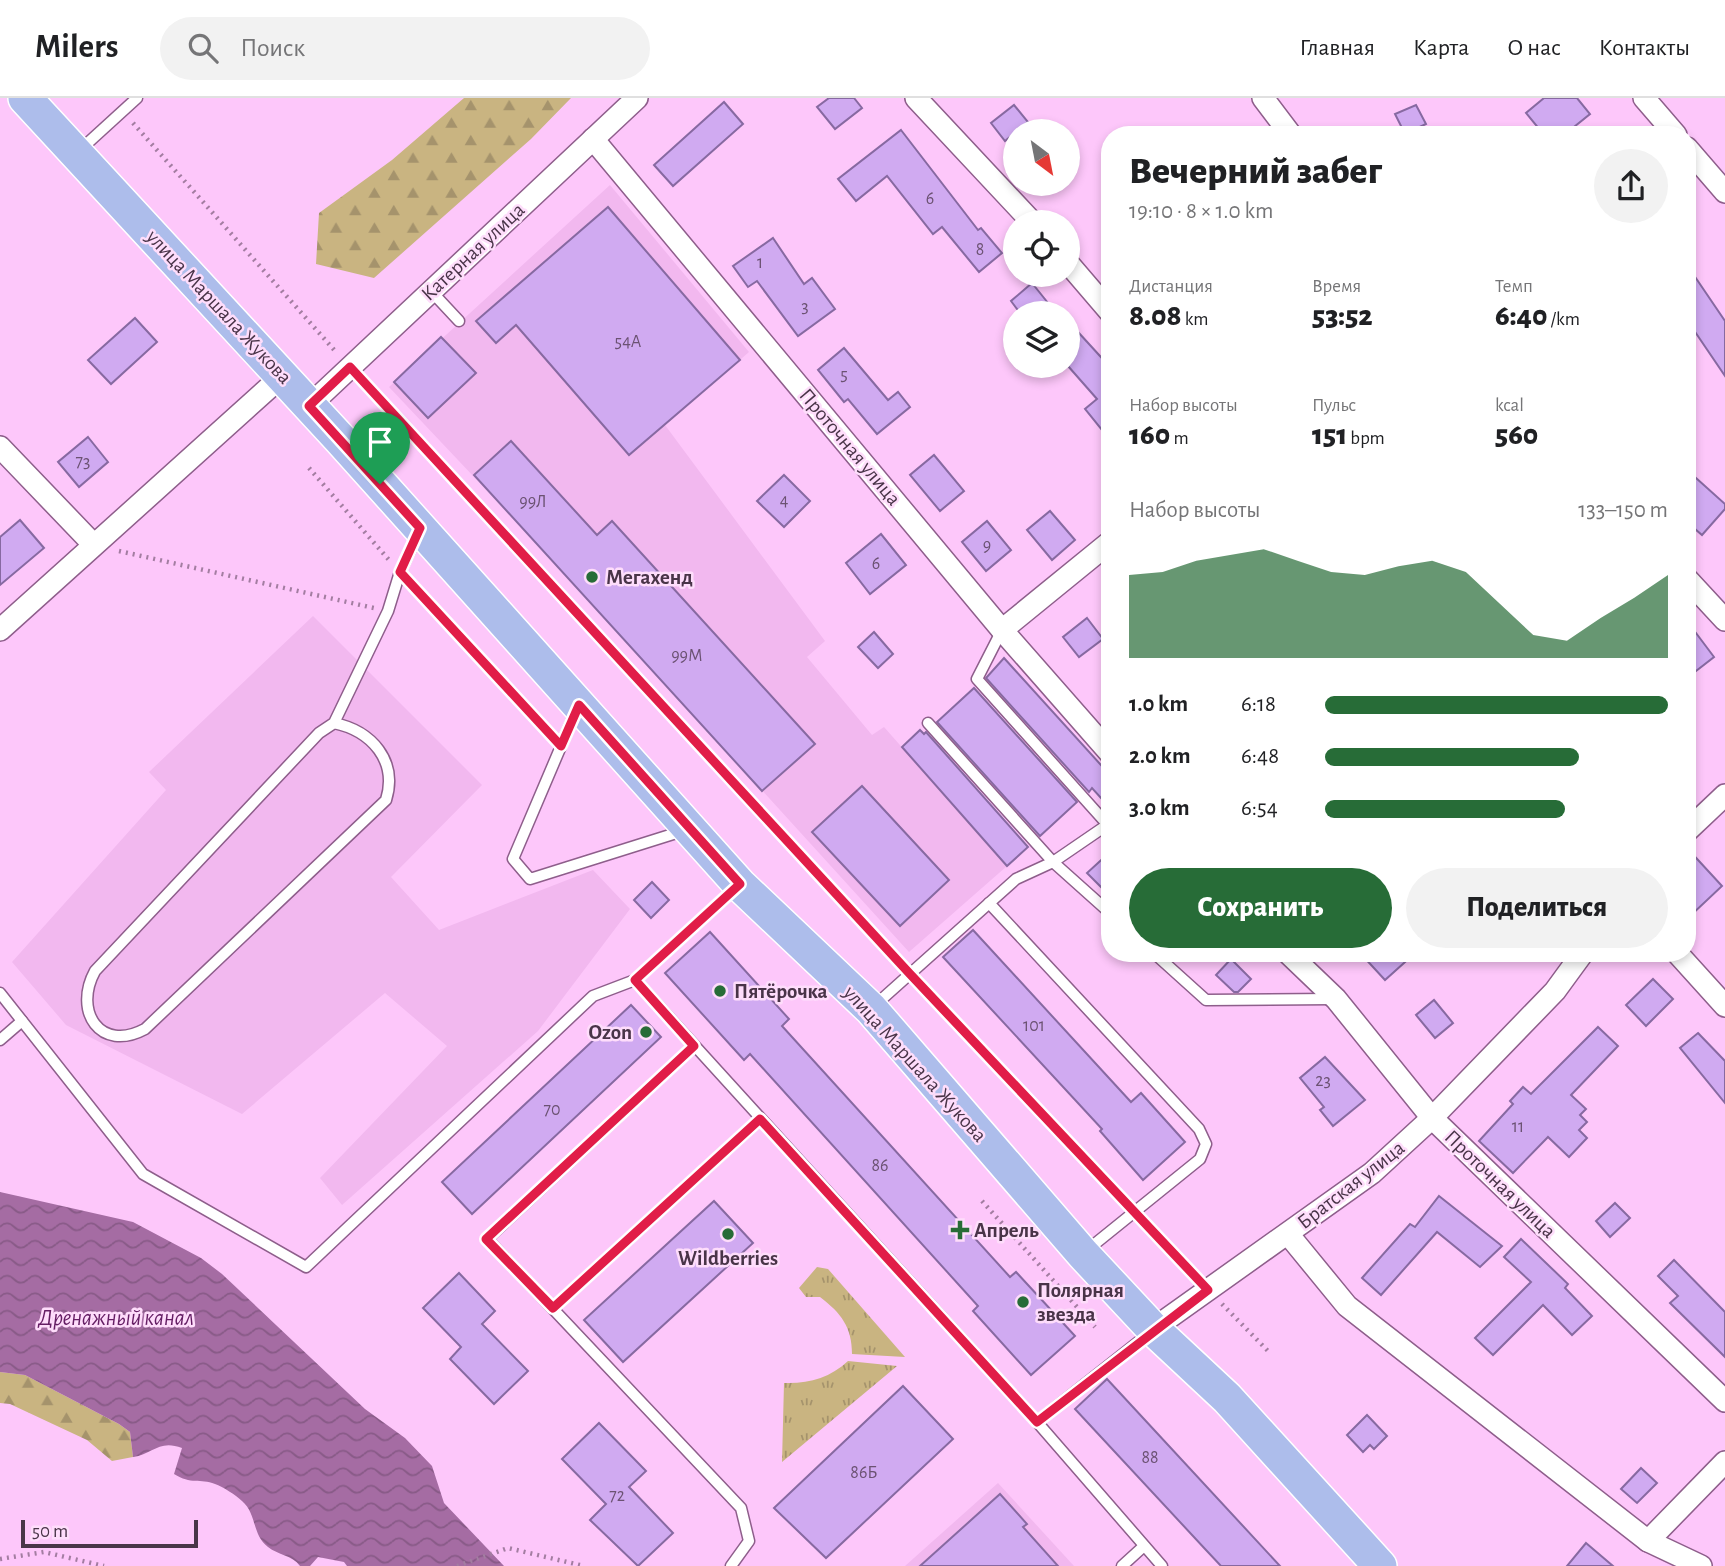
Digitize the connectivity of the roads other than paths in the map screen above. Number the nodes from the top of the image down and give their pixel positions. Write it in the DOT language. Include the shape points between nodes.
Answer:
graph roads {
  1 [pos="25,98"];
  2 [pos="137,98"];
  3 [pos="637,98"];
  4 [pos="916,98"];
  5 [pos="1263,98"];
  6 [pos="1644,98"];
  7 [pos="1284,126"];
  8 [pos="1668,126"];
  9 [pos="593,139"];
  10 [pos="77,153"];
  11 [pos="1696,158"];
  12 [pos="1725,192"];
  13 [pos="1021,210"];
  14 [pos="1080,277"];
  15 [pos="431,291"];
  16 [pos="1101,302"];
  17 [pos="459,321"];
  18 [pos="282,376"];
  19 [pos="309,406"];
  20 [pos="0,447"];
  21 [pos="420,528"];
  22 [pos="93,544"];
  23 [pos="1101,549"];
  24 [pos="1696,589"];
  25 [pos="1725,620"];
  26 [pos="0,630"];
  27 [pos="1002,630"];
  28 [pos="579,705"];
  29 [pos="334,723"];
  30 [pos="928,723"];
  31 [pos="1101,743"];
  32 [pos="1725,796"];
  33 [pos="1101,816"];
  34 [pos="1696,823"];
  35 [pos="691,829"];
  36 [pos="1101,829"];
  37 [pos="1053,862"];
  38 [pos="740,884"];
  39 [pos="989,903"];
  40 [pos="1101,905"];
  41 [pos="1164,962"];
  42 [pos="1297,962"];
  43 [pos="1576,962"];
  44 [pos="1685,962"];
  45 [pos="635,980"];
  46 [pos="0,993"];
  47 [pos="1336,999"];
  48 [pos="1725,1006"];
  49 [pos="870,1009"];
  50 [pos="22,1021"];
  51 [pos="0,1040"];
  52 [pos="694,1046"];
  53 [pos="1432,1118"];
  54 [pos="760,1119"];
  55 [pos="1288,1234"];
  56 [pos="1083,1254"];
  57 [pos="553,1308"];
  58 [pos="1153,1329"];
  59 [pos="1725,1401"];
  60 [pos="1037,1422"];
  61 [pos="1725,1462"];
  62 [pos="1648,1541"];
  63 [pos="1144,1546"];
  64 [pos="732,1566"];
  65 [pos="1122,1566"];
  66 [pos="1162,1566"];
  67 [pos="1380,1566"];
  68 [pos="1701,1566"];
  1 -- 10 [label="main road, улица Маршала Жукова"];
  2 -- 10 [label="lane"];
  3 -- 9 [label="street, Катерная улица"];
  4 -- 13 [label="street"];
  5 -- 7 [label="street"];
  6 -- 8 [label="street"];
  9 -- 15 [label="street, Катерная улица"];
  9 -- 27 [label="street, Проточная улица"];
  10 -- 18 [label="main road, улица Маршала Жукова"];
  11 -- 12 [label="street"];
  14 -- 16 [label="street"];
  15 -- 17 [label="lane"];
  15 -- 19 [label="street, Катерная улица"];
  18 -- 19 [label="main road, улица Маршала Жукова"];
  18 -- 22 [label="street"];
  19 -- 21 [label="main road, улица Маршала Жукова"];
  20 -- 22 [label="street"];
  21 -- 28 [label="main road, улица Маршала Жукова"];
  21 -- 29 [label="lane" via="388,611"];
  22 -- 26 [label="street"];
  23 -- 27 [label="street"];
  24 -- 25 [label="street"];
  27 -- 31 [label="street, Проточная улица"];
  27 -- 33 [label="lane" via="977,679"];
  28 -- 35 [label="main road, улица Маршала Жукова"];
  28 -- 35 [label="lane" via="513,859 530,879"];
  29 -- 29 [label="lane" via="95,971 86,1003 101,1031 128,1039 145,1029 386,800 391,784 387,762 377,745 351,727"];
  30 -- 37 [label="lane"];
  32 -- 34 [label="street"];
  35 -- 38 [label="main road, улица Маршала Жукова"];
  36 -- 37 [label="lane"];
  37 -- 39 [label="lane" via="1016,879"];
  37 -- 40 [label="lane"];
  38 -- 45 [label="lane"];
  38 -- 49 [label="main road, улица Маршала Жукова"];
  39 -- 49 [label="lane"];
  39 -- 56 [label="lane" via="1199,1129 1206,1144 1200,1159"];
  41 -- 47 [label="lane" via="1206,1000"];
  42 -- 47 [label="street, Проточная улица"];
  43 -- 53 [label="street, Братская улица" via="1555,991"];
  44 -- 48 [label="street"];
  45 -- 50 [label="lane" via="593,996 306,1268 143,1174"];
  45 -- 52 [label="lane"];
  46 -- 50 [label="lane"];
  47 -- 53 [label="street, Проточная улица"];
  49 -- 56 [label="main road, улица Маршала Жукова"];
  50 -- 51 [label="lane"];
  52 -- 54 [label="lane"];
  52 -- 57 [label="lane" via="486,1239"];
  53 -- 55 [label="street, Братская улица" via="1373,1173"];
  53 -- 59 [label="street, Проточная улица"];
  54 -- 57 [label="lane"];
  54 -- 60 [label="lane"];
  55 -- 58 [label="street, Братская улица"];
  55 -- 62 [label="street" via="1347,1306"];
  56 -- 58 [label="main road, улица Маршала Жукова"];
  57 -- 64 [label="lane" via="741,1508 749,1541"];
  58 -- 60 [label="lane"];
  58 -- 67 [label="main road, улица Маршала Жукова" via="1227,1398"];
  60 -- 63 [label="lane"];
  61 -- 62 [label="street"];
  62 -- 68 [label="street"];
  63 -- 65 [label="lane"];
  63 -- 66 [label="lane"];
}
